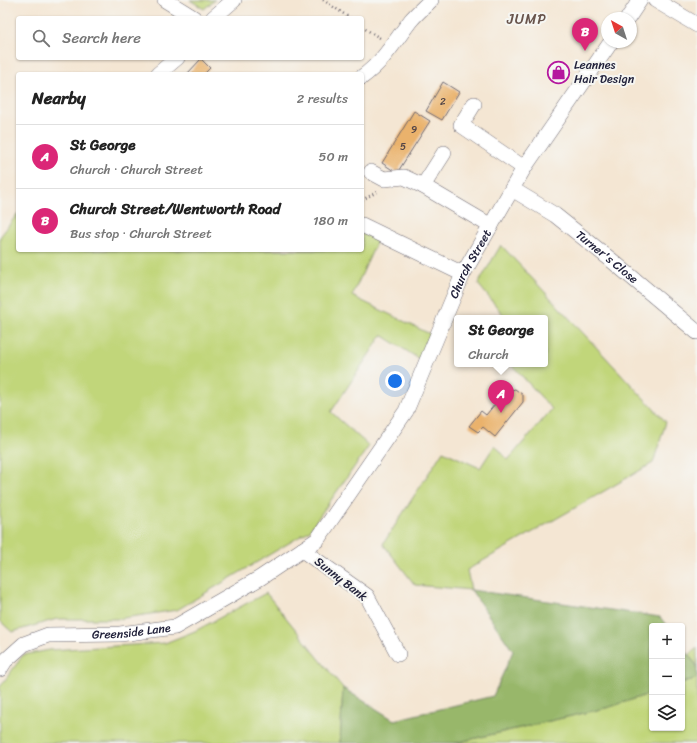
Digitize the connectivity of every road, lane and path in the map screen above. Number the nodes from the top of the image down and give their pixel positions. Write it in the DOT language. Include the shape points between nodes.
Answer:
graph roads {
  1 [pos="166,0"];
  2 [pos="234,0"];
  3 [pos="323,0"];
  4 [pos="431,0"];
  5 [pos="640,0"];
  6 [pos="654,0"];
  7 [pos="632,12"];
  8 [pos="191,16"];
  9 [pos="215,16"];
  10 [pos="347,16"];
  11 [pos="697,25"];
  12 [pos="364,28"];
  13 [pos="370,33"];
  14 [pos="607,48"];
  15 [pos="175,60"];
  16 [pos="160,72"];
  17 [pos="364,76"];
  18 [pos="474,104"];
  19 [pos="444,153"];
  20 [pos="524,168"];
  21 [pos="371,172"];
  22 [pos="423,186"];
  23 [pos="512,189"];
  24 [pos="364,226"];
  25 [pos="491,226"];
  26 [pos="463,274"];
  27 [pos="697,332"];
  28 [pos="302,550"];
  29 [pos="398,654"];
  30 [pos="2,662"];
  1 -- 8 [label="street"];
  2 -- 9 [label="street"];
  3 -- 10 [label="path"];
  4 -- 17 [label="street" via="412,19 374,68"];
  5 -- 7 [label="street"];
  6 -- 11 [label="street"];
  12 -- 13 [label="path"];
  14 -- 20 [label="street, Church Street"];
  15 -- 16 [label="street"];
  18 -- 20 [label="street" via="461,125"];
  19 -- 22 [label="street"];
  20 -- 23 [label="street, Church Street"];
  21 -- 22 [label="street" via="384,180 404,177"];
  22 -- 25 [label="street"];
  23 -- 25 [label="street, Church Street"];
  23 -- 27 [label="street, Turner's Close" via="555,215"];
  24 -- 26 [label="street"];
  25 -- 26 [label="street, Church Street"];
  26 -- 28 [label="street, Church Street" via="406,411 316,540"];
  28 -- 29 [label="street, Sunny Bank" via="367,596"];
  28 -- 30 [label="street, Greenside Lane" via="260,578 175,627 120,634 48,635 24,644"];
}
